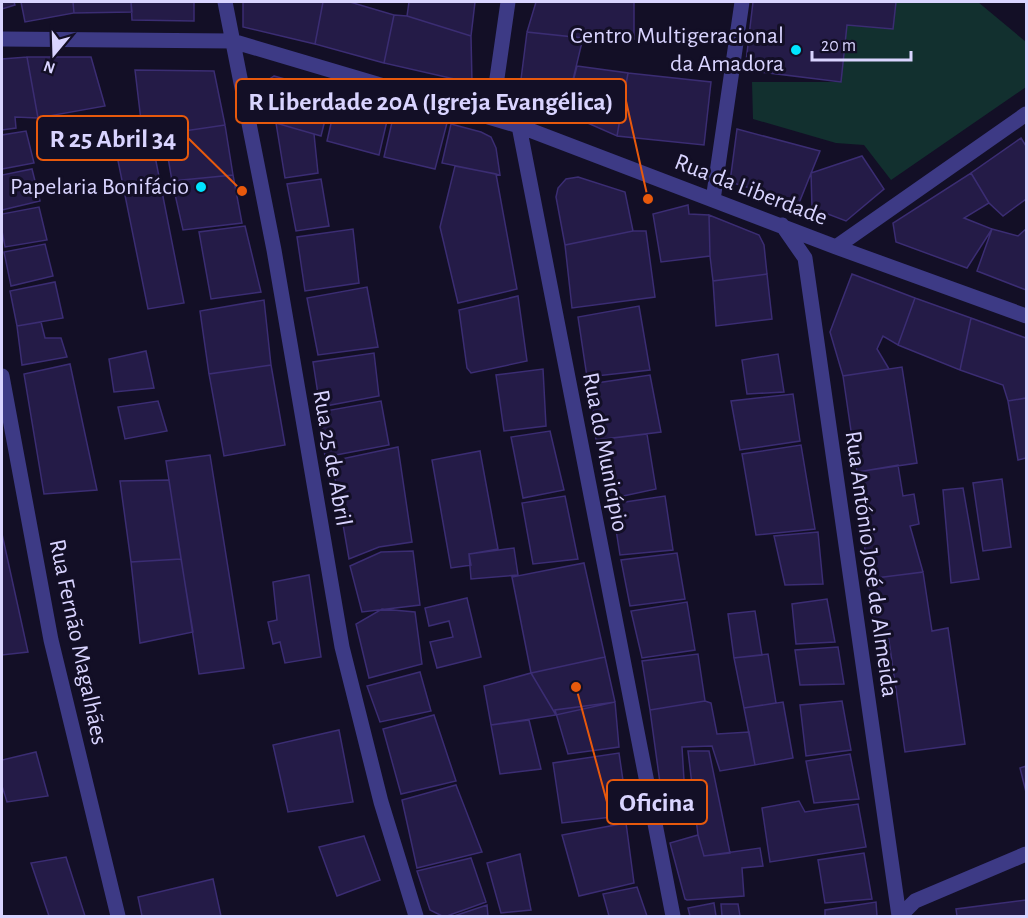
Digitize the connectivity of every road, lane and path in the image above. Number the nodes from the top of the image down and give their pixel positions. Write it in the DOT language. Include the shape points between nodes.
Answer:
graph roads {
  1 [pos="225,2"];
  2 [pos="508,2"];
  3 [pos="742,2"];
  4 [pos="2,39"];
  5 [pos="232,41"];
  6 [pos="1026,114"];
  7 [pos="519,126"];
  8 [pos="713,200"];
  9 [pos="782,225"];
  10 [pos="836,247"];
  11 [pos="1026,316"];
  12 [pos="2,376"];
  13 [pos="1026,854"];
  14 [pos="118,916"];
  15 [pos="416,916"];
  16 [pos="673,916"];
  17 [pos="899,916"];
  1 -- 5 [label="street, Rua 25 de Abril"];
  2 -- 7 [label="street, Rua do Município" via="495,92"];
  3 -- 8 [label="street"];
  4 -- 5 [label="street, Rua da Liberdade"];
  5 -- 7 [label="street, Rua da Liberdade"];
  5 -- 15 [label="street, Rua 25 de Abril" via="274,250 342,647 381,802"];
  6 -- 10 [label="street"];
  7 -- 8 [label="street, Rua da Liberdade"];
  7 -- 16 [label="street, Rua do Município"];
  8 -- 9 [label="street, Rua da Liberdade"];
  9 -- 10 [label="street, Rua da Liberdade"];
  9 -- 17 [label="street, Rua António José de Almeida" via="805,258"];
  10 -- 11 [label="street, Rua da Liberdade"];
  12 -- 14 [label="street, Rua Fernão Magalhães" via="51,640"];
  13 -- 17 [label="street" via="915,901"];
}
